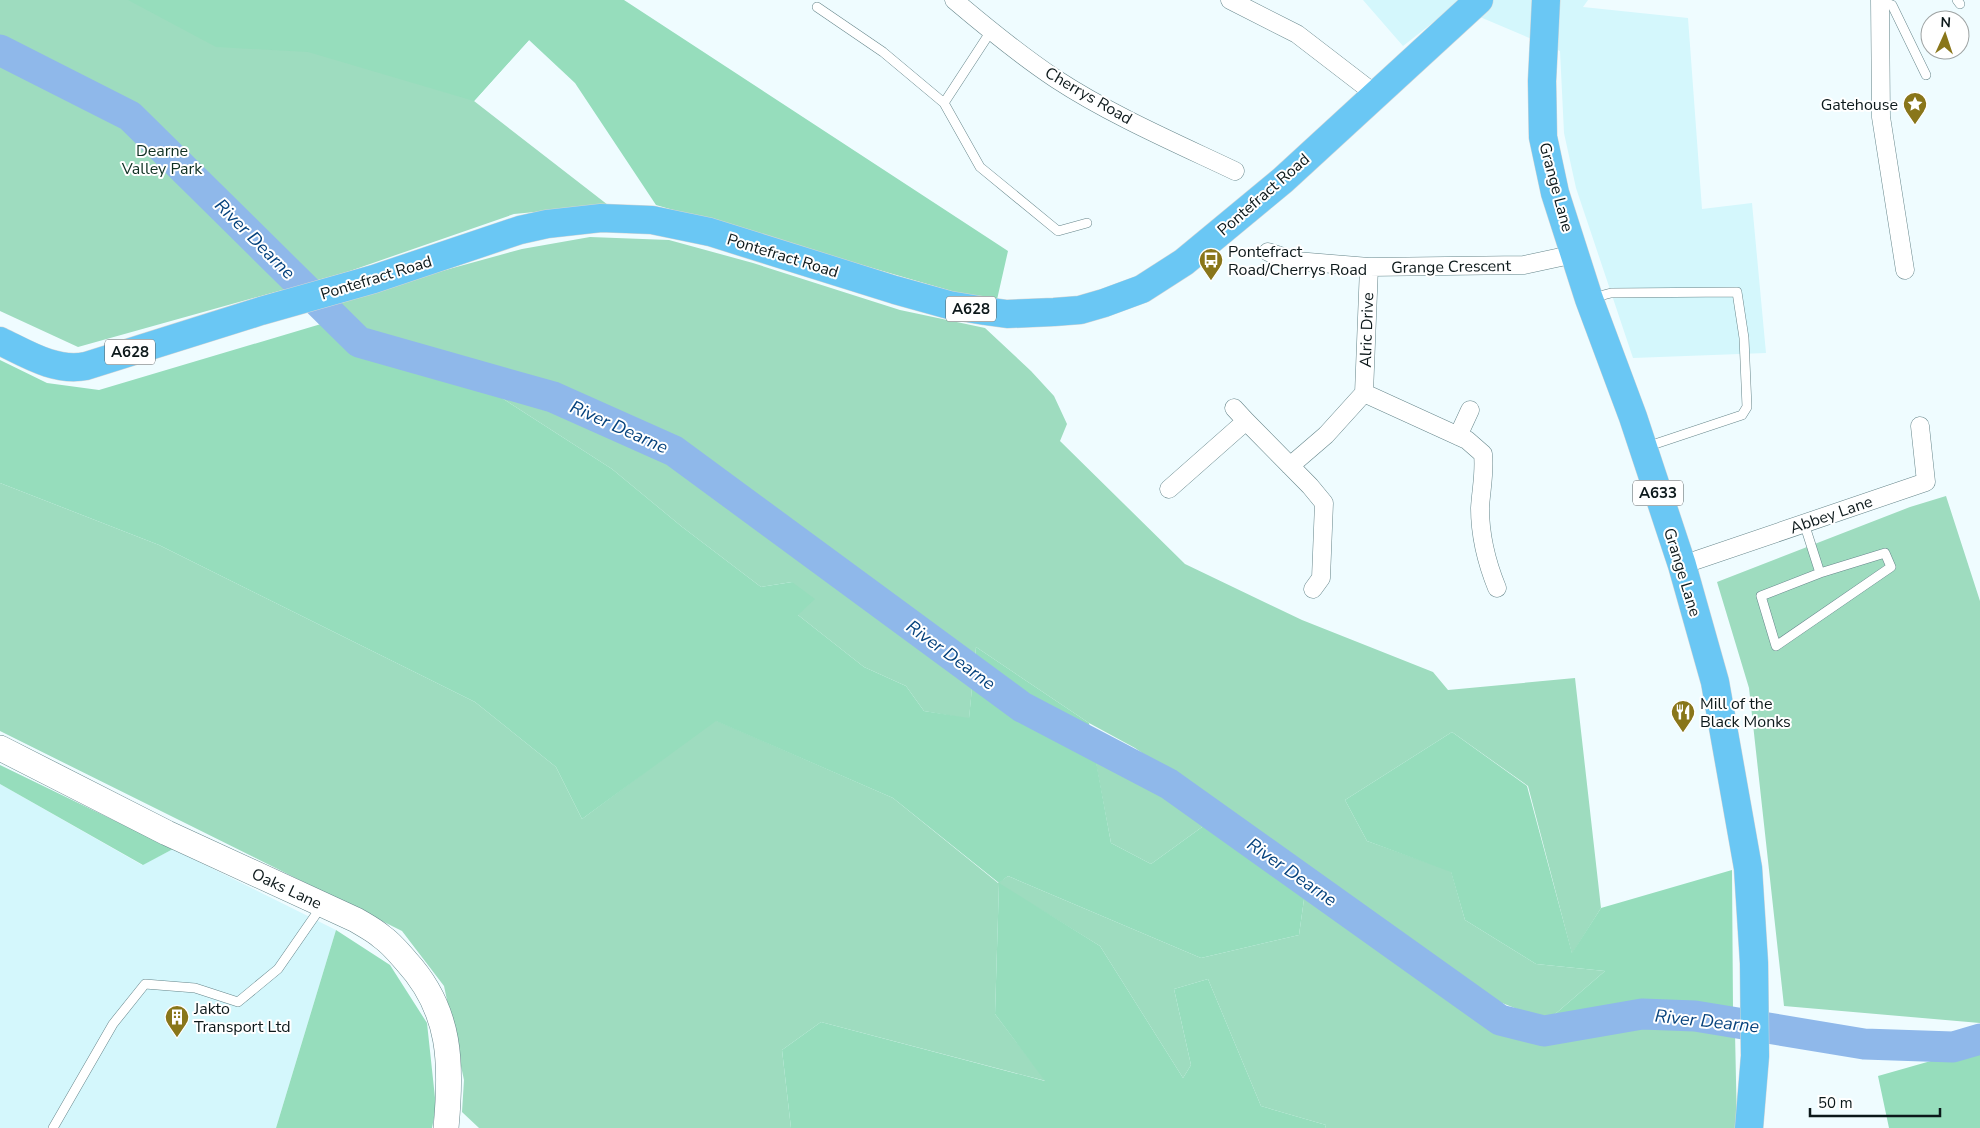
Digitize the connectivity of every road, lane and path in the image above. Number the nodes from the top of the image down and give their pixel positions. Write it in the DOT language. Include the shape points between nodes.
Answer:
graph roads {
  1 [pos="954,0"];
  2 [pos="1230,0"];
  3 [pos="1479,0"];
  4 [pos="1546,0"];
  5 [pos="1880,0"];
  6 [pos="817,7"];
  7 [pos="991,31"];
  8 [pos="1926,75"];
  9 [pos="1375,94"];
  10 [pos="944,103"];
  11 [pos="1235,171"];
  12 [pos="1087,223"];
  13 [pos="1268,252"];
  14 [pos="1575,254"];
  15 [pos="1369,268"];
  16 [pos="1905,270"];
  17 [pos="1590,299"];
  18 [pos="0,341"];
  19 [pos="1364,393"];
  20 [pos="1234,408"];
  21 [pos="1470,410"];
  22 [pos="1246,421"];
  23 [pos="1920,426"];
  24 [pos="1458,436"];
  25 [pos="1643,448"];
  26 [pos="1290,466"];
  27 [pos="1169,489"];
  28 [pos="1804,523"];
  29 [pos="1682,565"];
  30 [pos="1820,572"];
  31 [pos="1497,588"];
  32 [pos="1313,590"];
  33 [pos="0,748"];
  34 [pos="322,904"];
  35 [pos="53,1128"];
  36 [pos="446,1128"];
  37 [pos="1749,1128"];
  1 -- 7 [label="street, Cherrys Road"];
  2 -- 9 [label="street" via="1297,34"];
  3 -- 9 [label="highway, Pontefract Road / A628"];
  4 -- 14 [label="highway, Grange Lane / A633" via="1543,137"];
  5 -- 8 [label="lane" via="1892,5"];
  5 -- 16 [label="street" via="1881,117"];
  6 -- 10 [label="lane" via="883,52"];
  7 -- 10 [label="lane"];
  7 -- 11 [label="street, Cherrys Road" via="1057,79 1162,137"];
  9 -- 18 [label="highway, Pontefract Road / A628" via="1283,180 1184,262 1142,289 1080,310 1007,314 949,305 710,232 652,220 623,218 578,220 520,230 374,279 73,369 46,362"];
  10 -- 12 [label="lane" via="980,167 1015,197 1058,231"];
  13 -- 15 [label="street, Grange Crescent" via="1296,261"];
  14 -- 15 [label="street, Grange Crescent" via="1524,265"];
  14 -- 17 [label="highway, Grange Lane / A633"];
  15 -- 19 [label="street, Alric Drive"];
  17 -- 25 [label="highway, Grange Lane / A633"];
  17 -- 25 [label="lane" via="1611,293 1736,292 1744,338 1745,413"];
  19 -- 24 [label="street"];
  19 -- 26 [label="street" via="1326,435"];
  20 -- 22 [label="street"];
  21 -- 24 [label="street"];
  22 -- 26 [label="street"];
  22 -- 27 [label="street"];
  23 -- 28 [label="street, Abbey Lane" via="1926,482"];
  24 -- 31 [label="street" via="1483,454 1485,472 1480,530 1485,557"];
  25 -- 29 [label="highway, Grange Lane / A633"];
  26 -- 32 [label="street" via="1324,503 1321,578"];
  28 -- 29 [label="street, Abbey Lane"];
  28 -- 30 [label="lane"];
  29 -- 37 [label="highway, Grange Lane / A633" via="1715,682 1748,868 1755,1056"];
  30 -- 30 [label="lane" via="1762,596 1776,646 1891,567 1885,553"];
  33 -- 34 [label="street, Oaks Lane" via="167,833"];
  34 -- 35 [label="lane" via="278,969 238,1002 195,988 145,984 113,1024"];
  34 -- 36 [label="street, Oaks Lane" via="382,937 428,990 439,1010 449,1061"];
}
